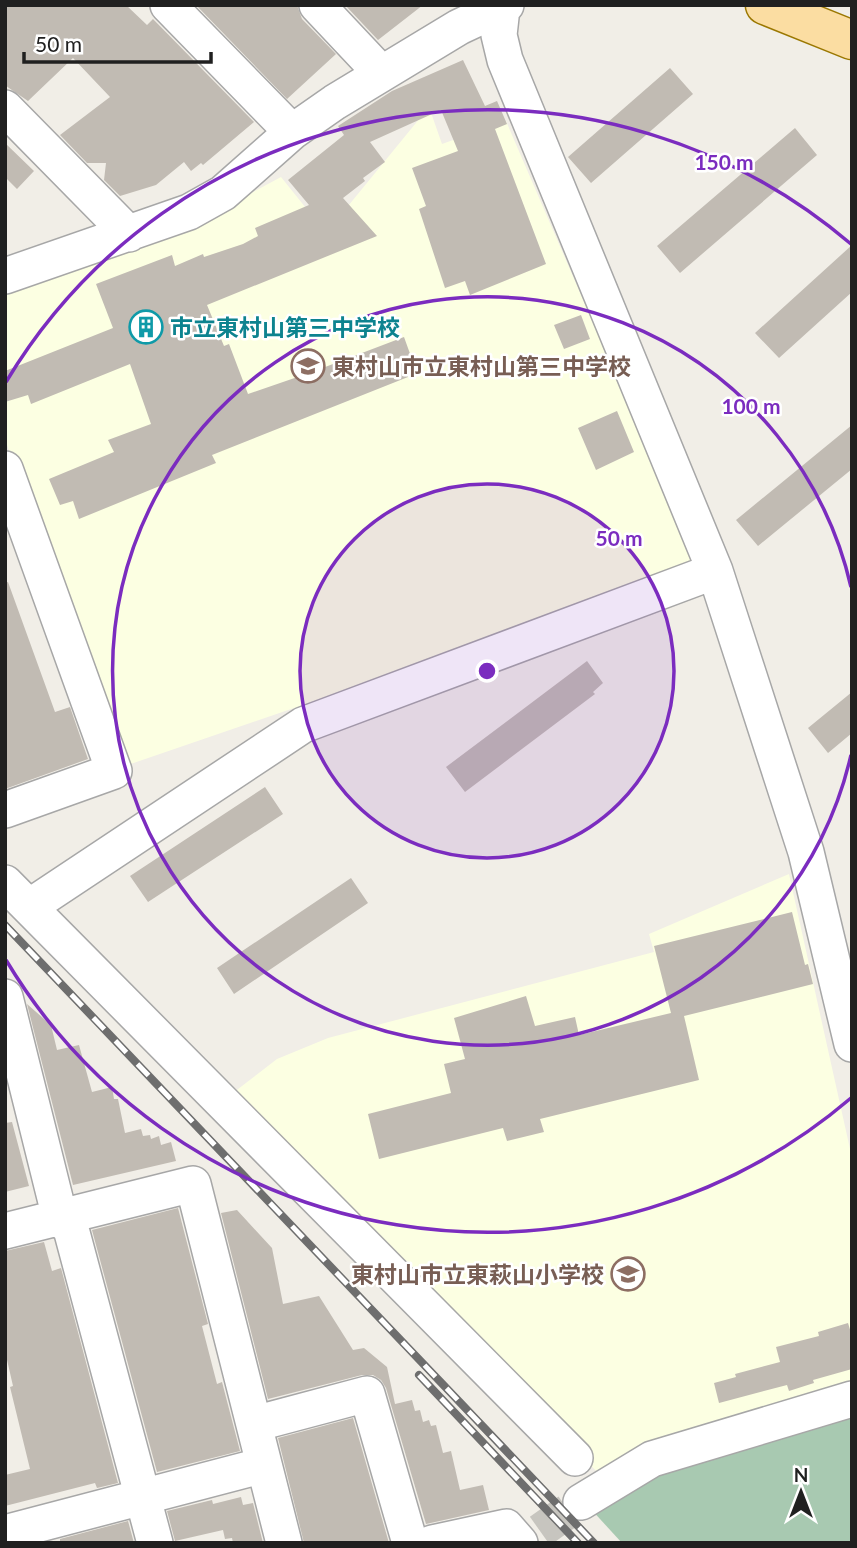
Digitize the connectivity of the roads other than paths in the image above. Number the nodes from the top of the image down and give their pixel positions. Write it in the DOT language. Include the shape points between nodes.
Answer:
graph roads {
  1 [pos="168,5"];
  2 [pos="317,5"];
  3 [pos="765,5"];
  4 [pos="503,6"];
  5 [pos="852,40"];
  6 [pos="381,73"];
  7 [pos="5,108"];
  8 [pos="292,132"];
  9 [pos="129,234"];
  10 [pos="5,276"];
  11 [pos="5,469"];
  12 [pos="715,571"];
  13 [pos="5,810"];
  14 [pos="5,883"];
  15 [pos="29,907"];
  16 [pos="5,997"];
  17 [pos="852,1044"];
  18 [pos="60,1218"];
  19 [pos="5,1231"];
  20 [pos="852,1399"];
  21 [pos="254,1424"];
  22 [pos="575,1458"];
  23 [pos="264,1465"];
  24 [pos="142,1498"];
  25 [pos="581,1502"];
  26 [pos="5,1533"];
  27 [pos="529,1539"];
  28 [pos="155,1543"];
  29 [pos="284,1543"];
  30 [pos="410,1543"];
  31 [pos="432,1543"];
  1 -- 8 [label="street"];
  2 -- 6 [label="street"];
  3 -- 5 [label="main road"];
  4 -- 6 [label="street"];
  4 -- 12 [label="street" via="499,34 505,60"];
  6 -- 8 [label="street"];
  7 -- 9 [label="street"];
  8 -- 9 [label="street" via="223,193 189,212"];
  9 -- 10 [label="street"];
  11 -- 13 [label="street" via="114,771"];
  12 -- 15 [label="street" via="303,725"];
  12 -- 17 [label="street" via="806,852"];
  14 -- 15 [label="street"];
  15 -- 22 [label="street"];
  16 -- 18 [label="street"];
  18 -- 19 [label="street"];
  18 -- 21 [label="street" via="193,1184"];
  18 -- 24 [label="street" via="71,1229"];
  20 -- 25 [label="street" via="652,1459"];
  21 -- 23 [label="street"];
  21 -- 30 [label="street" via="367,1394"];
  23 -- 24 [label="street"];
  23 -- 29 [label="street"];
  24 -- 26 [label="street"];
  24 -- 28 [label="street"];
  27 -- 31 [label="street" via="506,1527"];
}
